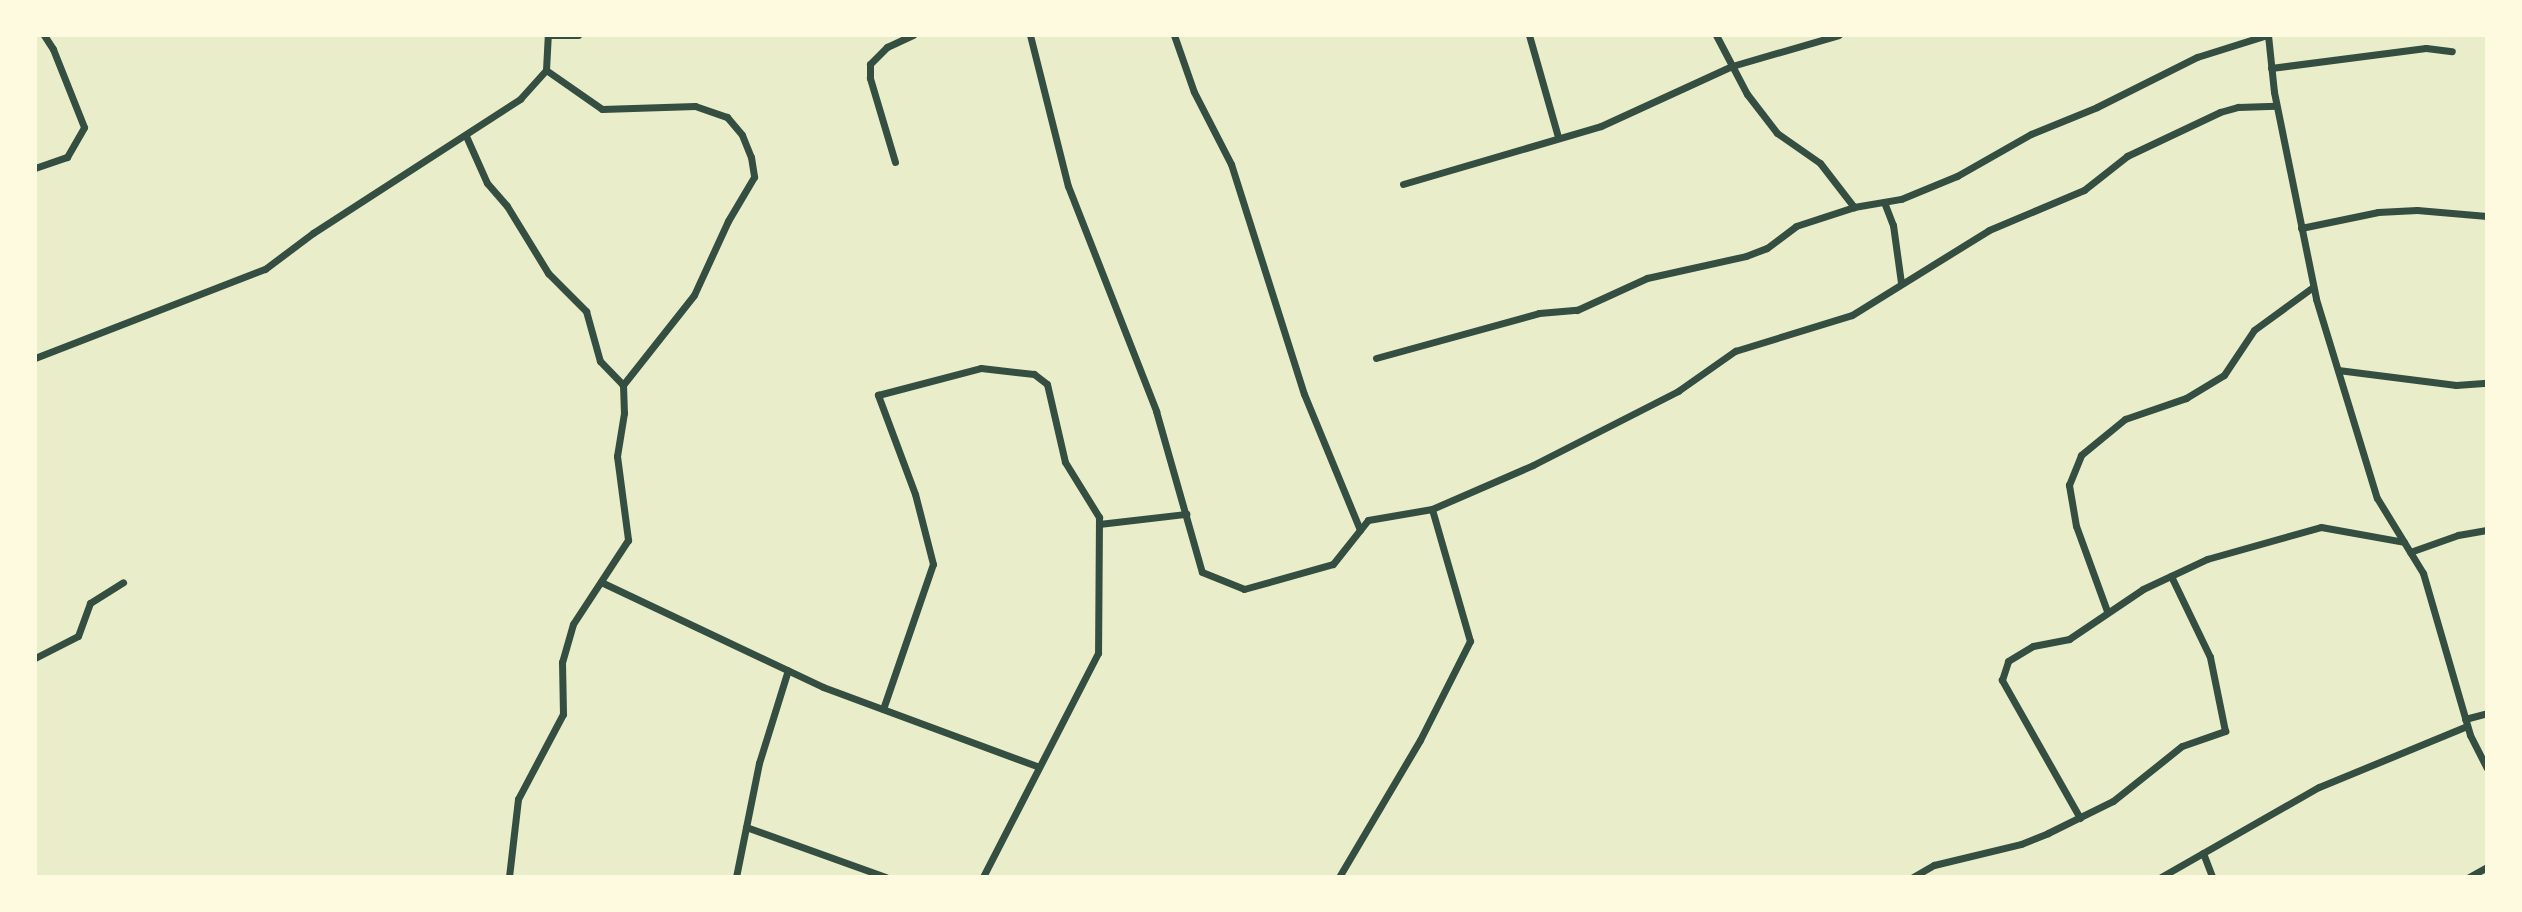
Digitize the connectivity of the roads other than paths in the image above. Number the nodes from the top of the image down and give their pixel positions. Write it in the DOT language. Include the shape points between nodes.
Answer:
graph roads {
  1 [pos="44,35"];
  2 [pos="548,35"];
  3 [pos="578,35"];
  4 [pos="913,35"];
  5 [pos="1030,35"];
  6 [pos="1174,35"];
  7 [pos="1529,35"];
  8 [pos="1716,35"];
  9 [pos="1839,35"];
  10 [pos="2267,35"];
  11 [pos="2452,51"];
  12 [pos="1732,66"];
  13 [pos="2271,68"];
  14 [pos="546,70"];
  15 [pos="2276,106"];
  16 [pos="466,136"];
  17 [pos="1558,137"];
  18 [pos="895,162"];
  19 [pos="35,168"];
  20 [pos="1404,184"];
  21 [pos="1884,202"];
  22 [pos="1854,207"];
  23 [pos="2487,216"];
  24 [pos="2301,228"];
  25 [pos="1901,283"];
  26 [pos="2313,287"];
  27 [pos="35,358"];
  28 [pos="1376,358"];
  29 [pos="2338,370"];
  30 [pos="2487,383"];
  31 [pos="623,384"];
  32 [pos="1432,509"];
  33 [pos="1186,514"];
  34 [pos="1099,524"];
  35 [pos="1360,530"];
  36 [pos="2487,530"];
  37 [pos="2404,542"];
  38 [pos="2410,552"];
  39 [pos="2171,576"];
  40 [pos="123,582"];
  41 [pos="601,582"];
  42 [pos="2107,611"];
  43 [pos="35,658"];
  44 [pos="788,670"];
  45 [pos="883,709"];
  46 [pos="2487,713"];
  47 [pos="2466,722"];
  48 [pos="1039,766"];
  49 [pos="2487,768"];
  50 [pos="2080,818"];
  51 [pos="746,827"];
  52 [pos="2203,853"];
  53 [pos="2487,867"];
  54 [pos="509,877"];
  55 [pos="736,877"];
  56 [pos="886,877"];
  57 [pos="983,877"];
  58 [pos="1339,877"];
  59 [pos="1913,877"];
  60 [pos="2161,877"];
  61 [pos="2212,877"];
  62 [pos="2469,877"];
  1 -- 19 [label="street" via="84,127 67,158"];
  2 -- 3 [label="street"];
  2 -- 14 [label="street"];
  4 -- 18 [label="street" via="887,47 870,64"];
  5 -- 33 [label="street" via="1069,186 1156,411"];
  6 -- 35 [label="street" via="1194,92 1231,164 1304,394"];
  7 -- 17 [label="street"];
  8 -- 12 [label="street"];
  9 -- 12 [label="street"];
  10 -- 13 [label="street"];
  10 -- 21 [label="street" via="2197,57 2031,134 1957,176"];
  11 -- 13 [label="street" via="2426,48"];
  12 -- 17 [label="street" via="1601,126"];
  12 -- 22 [label="street" via="1777,133 1820,163"];
  13 -- 15 [label="street"];
  14 -- 16 [label="street" via="520,99"];
  14 -- 31 [label="street" via="602,109 695,106 727,117 742,135 751,157 754,177 728,220 694,295"];
  15 -- 24 [label="street"];
  15 -- 25 [label="street" via="2220,112 2127,156 2084,190 1989,230"];
  16 -- 27 [label="street" via="313,233 265,269"];
  16 -- 31 [label="street" via="487,183 507,206 548,273 586,311 600,361"];
  17 -- 20 [label="street"];
  21 -- 22 [label="street"];
  21 -- 25 [label="street" via="1893,226"];
  22 -- 28 [label="street" via="1796,226 1767,248 1746,256 1647,278 1577,310 1539,313"];
  23 -- 24 [label="street" via="2378,212"];
  24 -- 26 [label="street"];
  25 -- 32 [label="street" via="1852,314 1735,351 1678,391 1533,465"];
  26 -- 29 [label="street"];
  26 -- 42 [label="street" via="2254,330 2224,375 2186,398 2125,419 2081,454 2069,485 2076,526"];
  29 -- 30 [label="street" via="2456,385"];
  29 -- 37 [label="street" via="2376,498"];
  31 -- 41 [label="street" via="617,456 628,540"];
  32 -- 35 [label="street" via="1368,520"];
  32 -- 58 [label="street" via="1470,640 1420,740"];
  33 -- 34 [label="street"];
  33 -- 35 [label="street" via="1202,572 1244,589 1334,564"];
  34 -- 45 [label="street" via="1065,462 1046,384 1034,373 981,368 878,395 915,494 933,564"];
  34 -- 48 [label="street" via="1098,653"];
  36 -- 38 [label="street" via="2458,534"];
  37 -- 38 [label="street"];
  37 -- 39 [label="street" via="2320,527 2207,559"];
  38 -- 47 [label="street" via="2423,573"];
  39 -- 42 [label="street"];
  39 -- 50 [label="street" via="2210,657 2225,731 2182,746 2113,801"];
  40 -- 43 [label="street" via="90,603 78,636"];
  41 -- 44 [label="street"];
  41 -- 54 [label="street" via="573,624 562,662 563,714 518,799"];
  42 -- 50 [label="street" via="2069,639 2033,646 2008,661 2002,680"];
  44 -- 45 [label="street"];
  44 -- 51 [label="street" via="759,763"];
  45 -- 48 [label="street"];
  46 -- 47 [label="street"];
  47 -- 49 [label="street"];
  47 -- 52 [label="street" via="2319,787"];
  48 -- 57 [label="street"];
  50 -- 59 [label="street" via="2021,844 1934,865"];
  51 -- 55 [label="street"];
  51 -- 56 [label="street"];
  52 -- 60 [label="street"];
  52 -- 61 [label="street"];
  53 -- 62 [label="street"];
}
